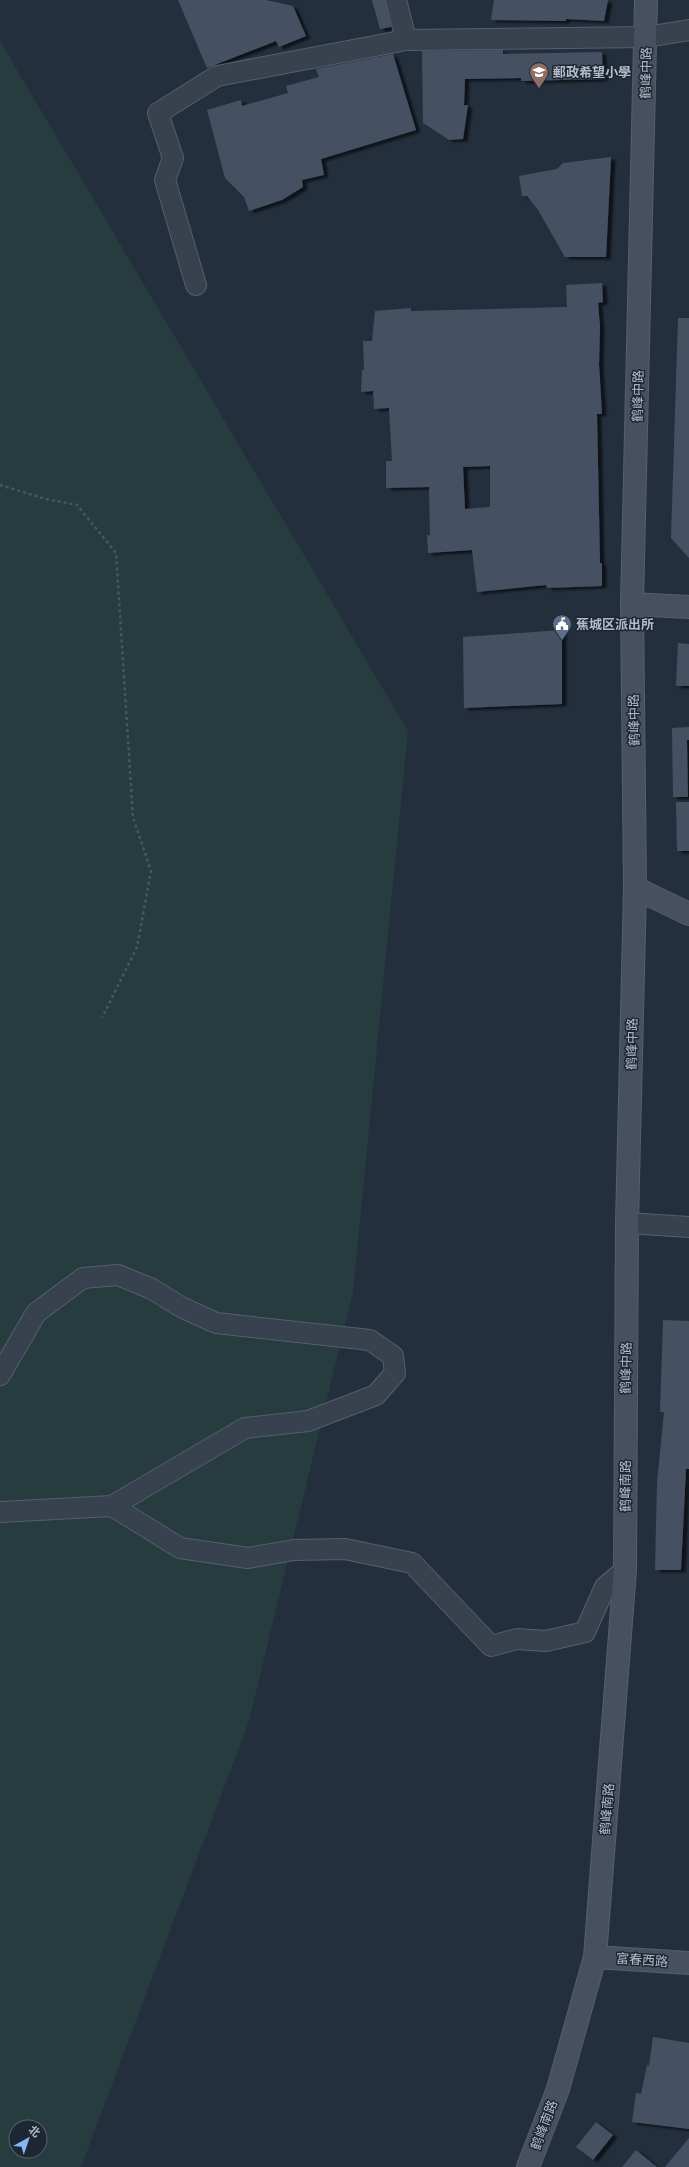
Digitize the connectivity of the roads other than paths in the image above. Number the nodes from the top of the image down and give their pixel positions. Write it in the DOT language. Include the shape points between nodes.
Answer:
graph roads {
  1 [pos="396,0"];
  2 [pos="646,0"];
  3 [pos="689,30"];
  4 [pos="646,37"];
  5 [pos="406,40"];
  6 [pos="196,286"];
  7 [pos="632,604"];
  8 [pos="689,606"];
  9 [pos="635,888"];
  10 [pos="689,914"];
  11 [pos="627,1223"];
  12 [pos="689,1227"];
  13 [pos="0,1375"];
  14 [pos="625,1441"];
  15 [pos="112,1506"];
  16 [pos="0,1512"];
  17 [pos="625,1570"];
  18 [pos="595,1957"];
  19 [pos="689,1963"];
  20 [pos="528,2167"];
  1 -- 5 [label="street"];
  2 -- 4 [label="street, 鹤峰中路"];
  3 -- 4 [label="street"];
  4 -- 5 [label="street"];
  4 -- 7 [label="street, 鹤峰中路"];
  5 -- 6 [label="street" via="217,76 158,113 173,158 165,180"];
  7 -- 8 [label="street"];
  7 -- 9 [label="street, 鹤峰中路"];
  9 -- 10 [label="street"];
  9 -- 11 [label="street, 鹤峰中路"];
  11 -- 12 [label="street"];
  11 -- 14 [label="street, 鹤峰中路"];
  13 -- 15 [label="street" via="36,1313 83,1278 118,1275 152,1289 181,1307 216,1323 370,1340 393,1356 395,1373 376,1395 308,1421 245,1428"];
  14 -- 17 [label="street, 鹤峰南路"];
  15 -- 16 [label="street"];
  15 -- 17 [label="street" via="180,1548 248,1558 294,1550 345,1548 412,1563 491,1646 517,1639 546,1641 585,1632 605,1587"];
  17 -- 18 [label="street, 鹤峰南路"];
  18 -- 19 [label="street, 富春西路"];
  18 -- 20 [label="street, 鹤峰南路" via="558,2089"];
}
